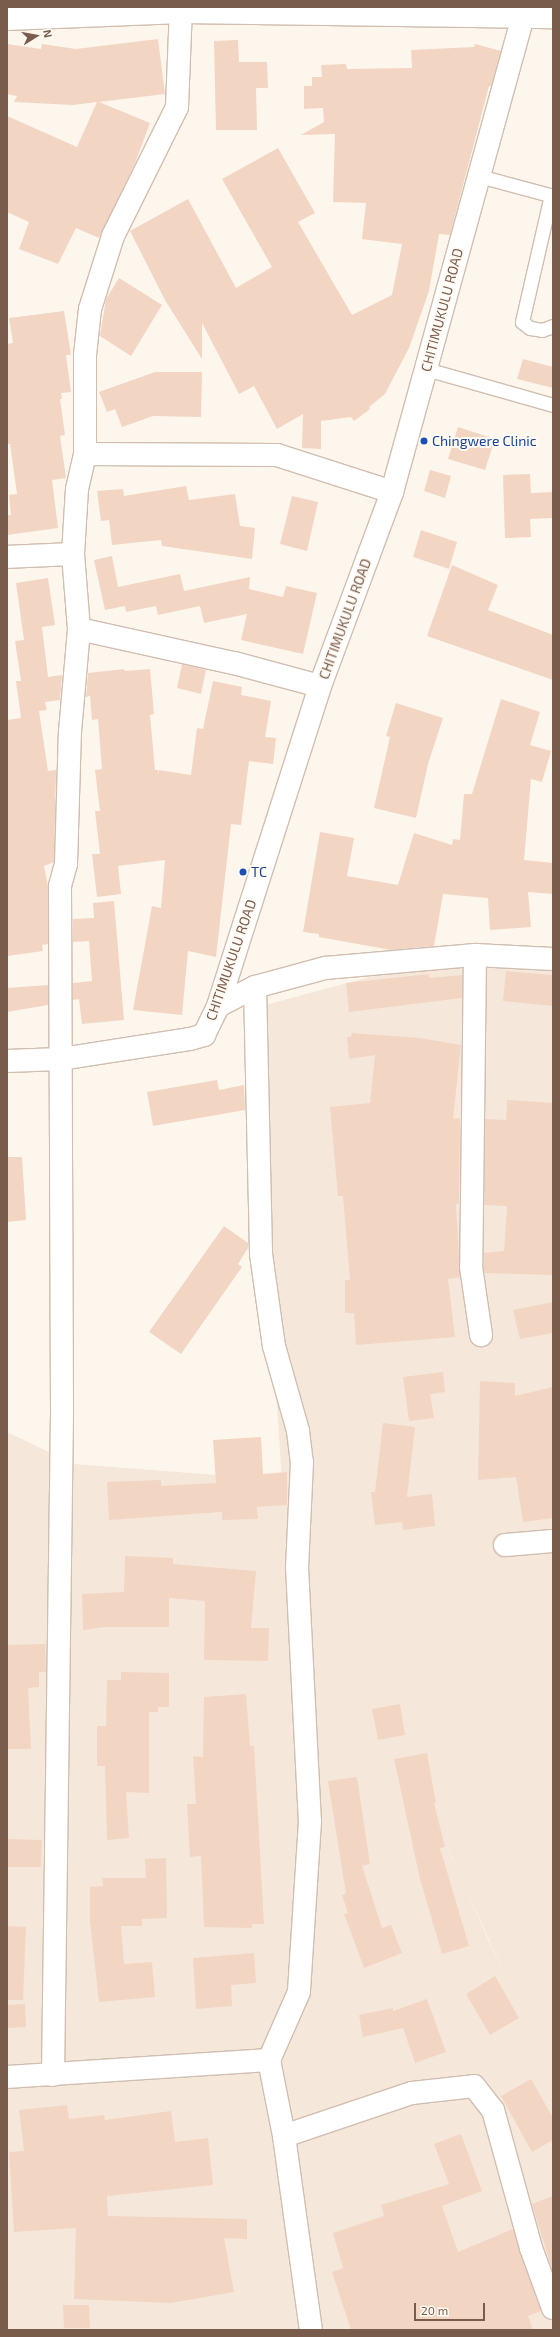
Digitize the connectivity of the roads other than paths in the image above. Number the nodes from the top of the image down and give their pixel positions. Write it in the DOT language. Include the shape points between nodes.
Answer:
graph roads {
  1 [pos="181,10"];
  2 [pos="523,12"];
  3 [pos="553,17"];
  4 [pos="7,19"];
  5 [pos="479,176"];
  6 [pos="552,195"];
  7 [pos="553,326"];
  8 [pos="426,369"];
  9 [pos="553,405"];
  10 [pos="84,454"];
  11 [pos="392,492"];
  12 [pos="72,554"];
  13 [pos="7,557"];
  14 [pos="79,629"];
  15 [pos="320,686"];
  16 [pos="475,955"];
  17 [pos="553,959"];
  18 [pos="255,987"];
  19 [pos="218,1006"];
  20 [pos="61,1059"];
  21 [pos="7,1061"];
  22 [pos="481,1335"];
  23 [pos="553,1541"];
  24 [pos="505,1545"];
  25 [pos="269,2060"];
  26 [pos="53,2074"];
  27 [pos="7,2078"];
  28 [pos="284,2136"];
  29 [pos="553,2308"];
  30 [pos="311,2330"];
  1 -- 2 [label="street"];
  1 -- 4 [label="street"];
  1 -- 10 [label="street" via="177,107 113,236 90,309 85,355"];
  2 -- 3 [label="street"];
  2 -- 5 [label="street, CHITIMUKULU ROAD"];
  5 -- 6 [label="lane"];
  5 -- 8 [label="street, CHITIMUKULU ROAD"];
  6 -- 7 [label="lane" via="522,322 530,328 542,330"];
  8 -- 9 [label="lane"];
  8 -- 11 [label="street, CHITIMUKULU ROAD"];
  10 -- 11 [label="street" via="277,455"];
  10 -- 12 [label="street" via="77,489"];
  11 -- 15 [label="street, CHITIMUKULU ROAD"];
  12 -- 13 [label="street"];
  12 -- 14 [label="street"];
  14 -- 15 [label="street" via="234,663"];
  14 -- 20 [label="street" via="70,732 66,864 60,886"];
  15 -- 19 [label="street, CHITIMUKULU ROAD"];
  16 -- 17 [label="street"];
  16 -- 18 [label="street" via="325,968"];
  16 -- 22 [label="street" via="471,1268"];
  18 -- 19 [label="street"];
  18 -- 25 [label="street" via="261,1254 274,1346 298,1431 302,1462 297,1567 310,1821 299,1992"];
  19 -- 20 [label="street, CHITIMUKULU ROAD" via="204,1035"];
  20 -- 21 [label="street, CHITIMUKULU ROAD"];
  20 -- 26 [label="street" via="62,1410"];
  23 -- 24 [label="street"];
  25 -- 26 [label="street"];
  25 -- 28 [label="street"];
  26 -- 27 [label="street"];
  28 -- 29 [label="street" via="412,2093 474,2086 493,2110 531,2248"];
  28 -- 30 [label="street"];
}
